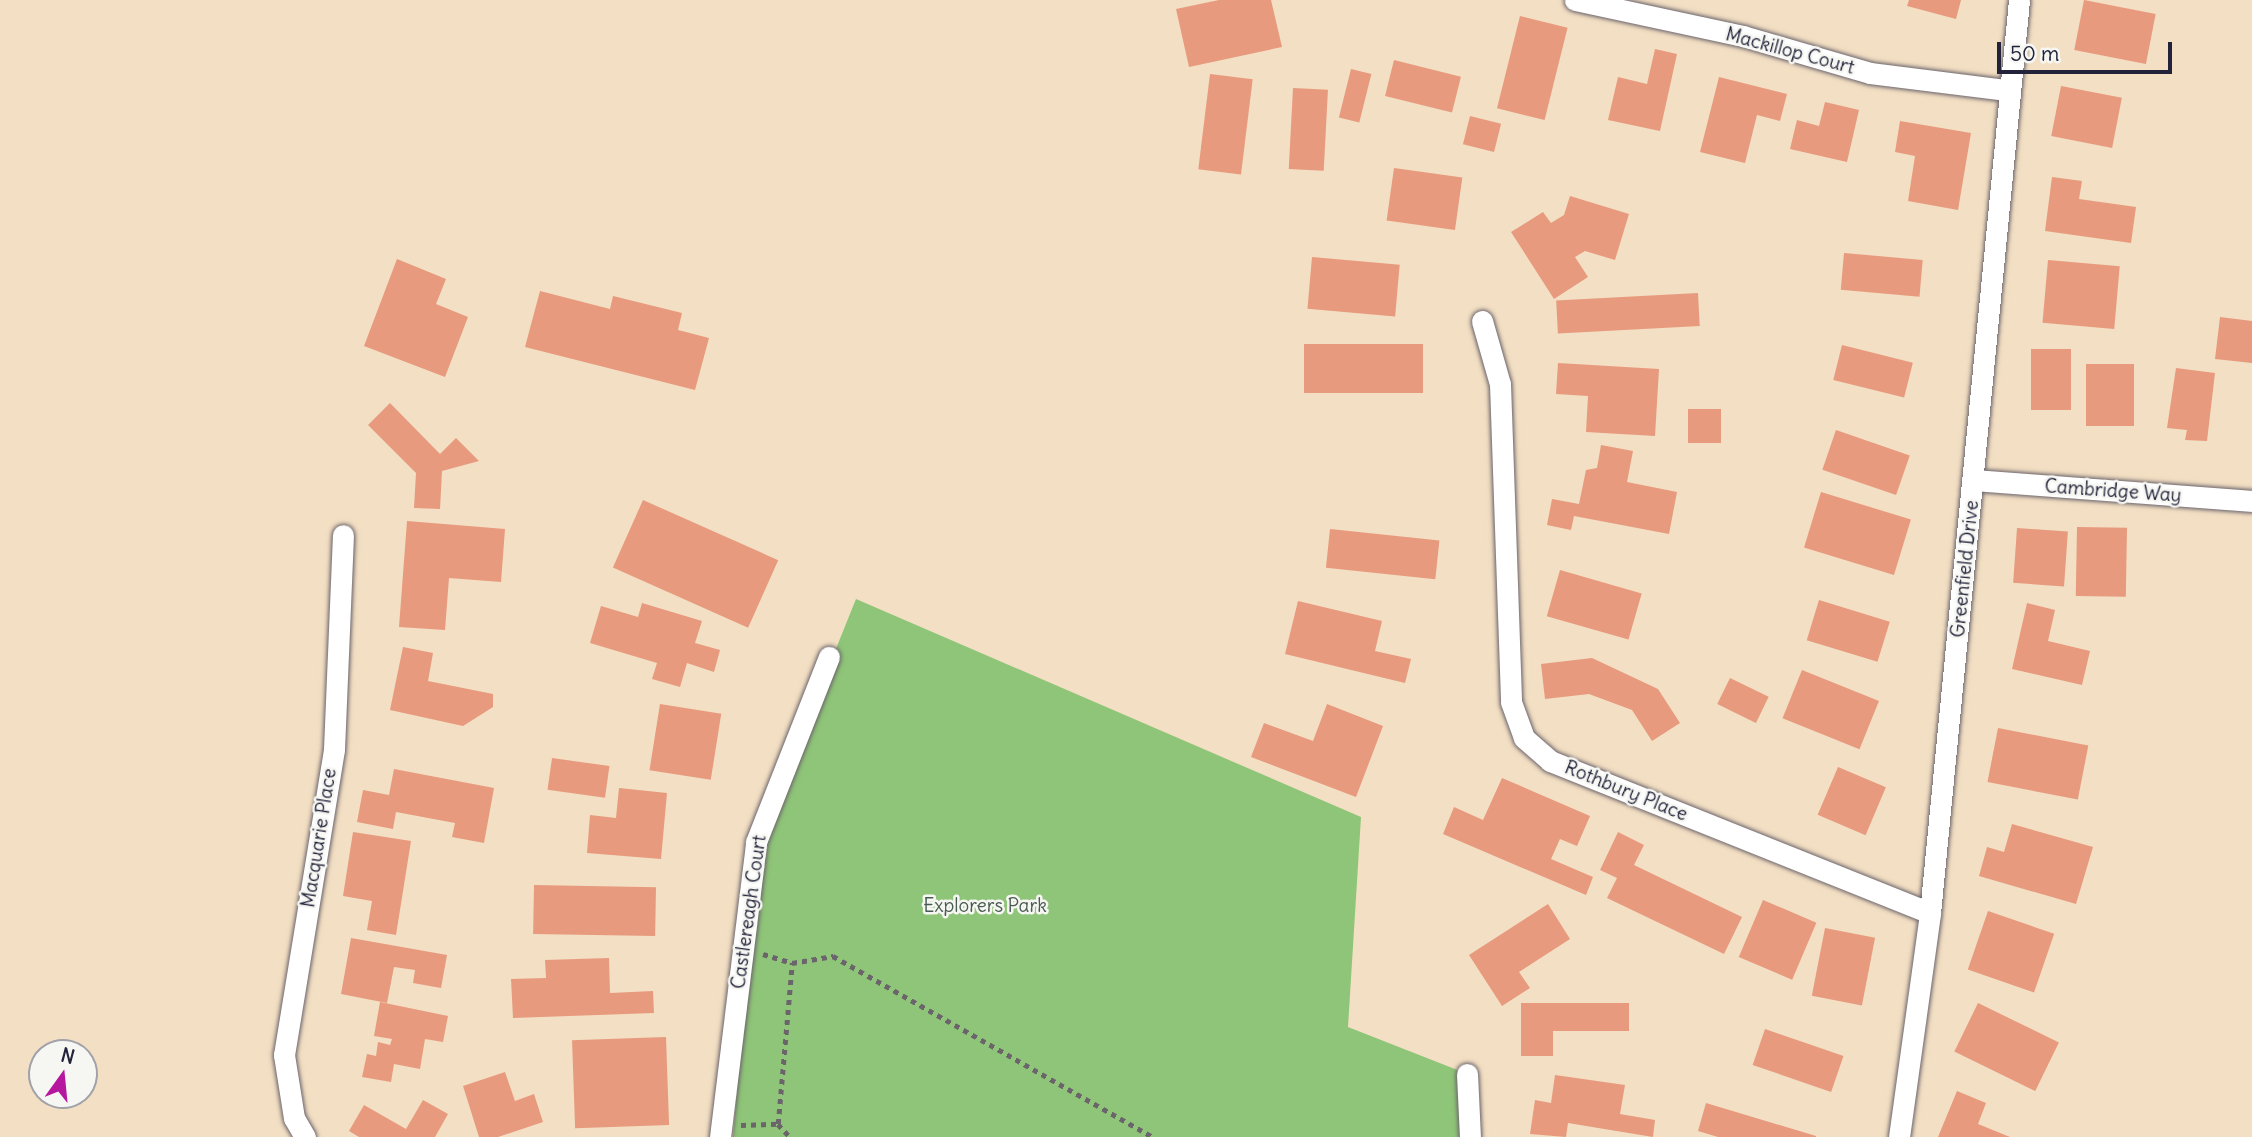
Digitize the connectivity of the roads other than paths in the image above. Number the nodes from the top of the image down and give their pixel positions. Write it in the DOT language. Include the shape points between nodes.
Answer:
graph roads {
  1 [pos="1574,0"];
  2 [pos="2019,0"];
  3 [pos="2007,90"];
  4 [pos="1482,321"];
  5 [pos="1974,480"];
  6 [pos="2252,501"];
  7 [pos="343,534"];
  8 [pos="829,657"];
  9 [pos="1930,913"];
  10 [pos="1467,1074"];
  11 [pos="720,1131"];
  12 [pos="305,1137"];
  13 [pos="1471,1137"];
  14 [pos="1899,1137"];
  1 -- 3 [label="street, Mackillop Court" via="1743,36 1870,72"];
  2 -- 3 [label="street, Greenfield Drive"];
  3 -- 5 [label="street, Greenfield Drive"];
  4 -- 9 [label="street, Rothbury Place" via="1500,384 1510,702 1524,738 1550,761"];
  5 -- 6 [label="street, Cambridge Way"];
  5 -- 9 [label="street, Greenfield Drive"];
  7 -- 12 [label="street, Macquarie Place" via="334,748 284,1055 294,1118"];
  8 -- 11 [label="street, Castlereagh Court" via="756,842"];
  9 -- 14 [label="street, Greenfield Drive"];
  10 -- 13 [label="street"];
}
